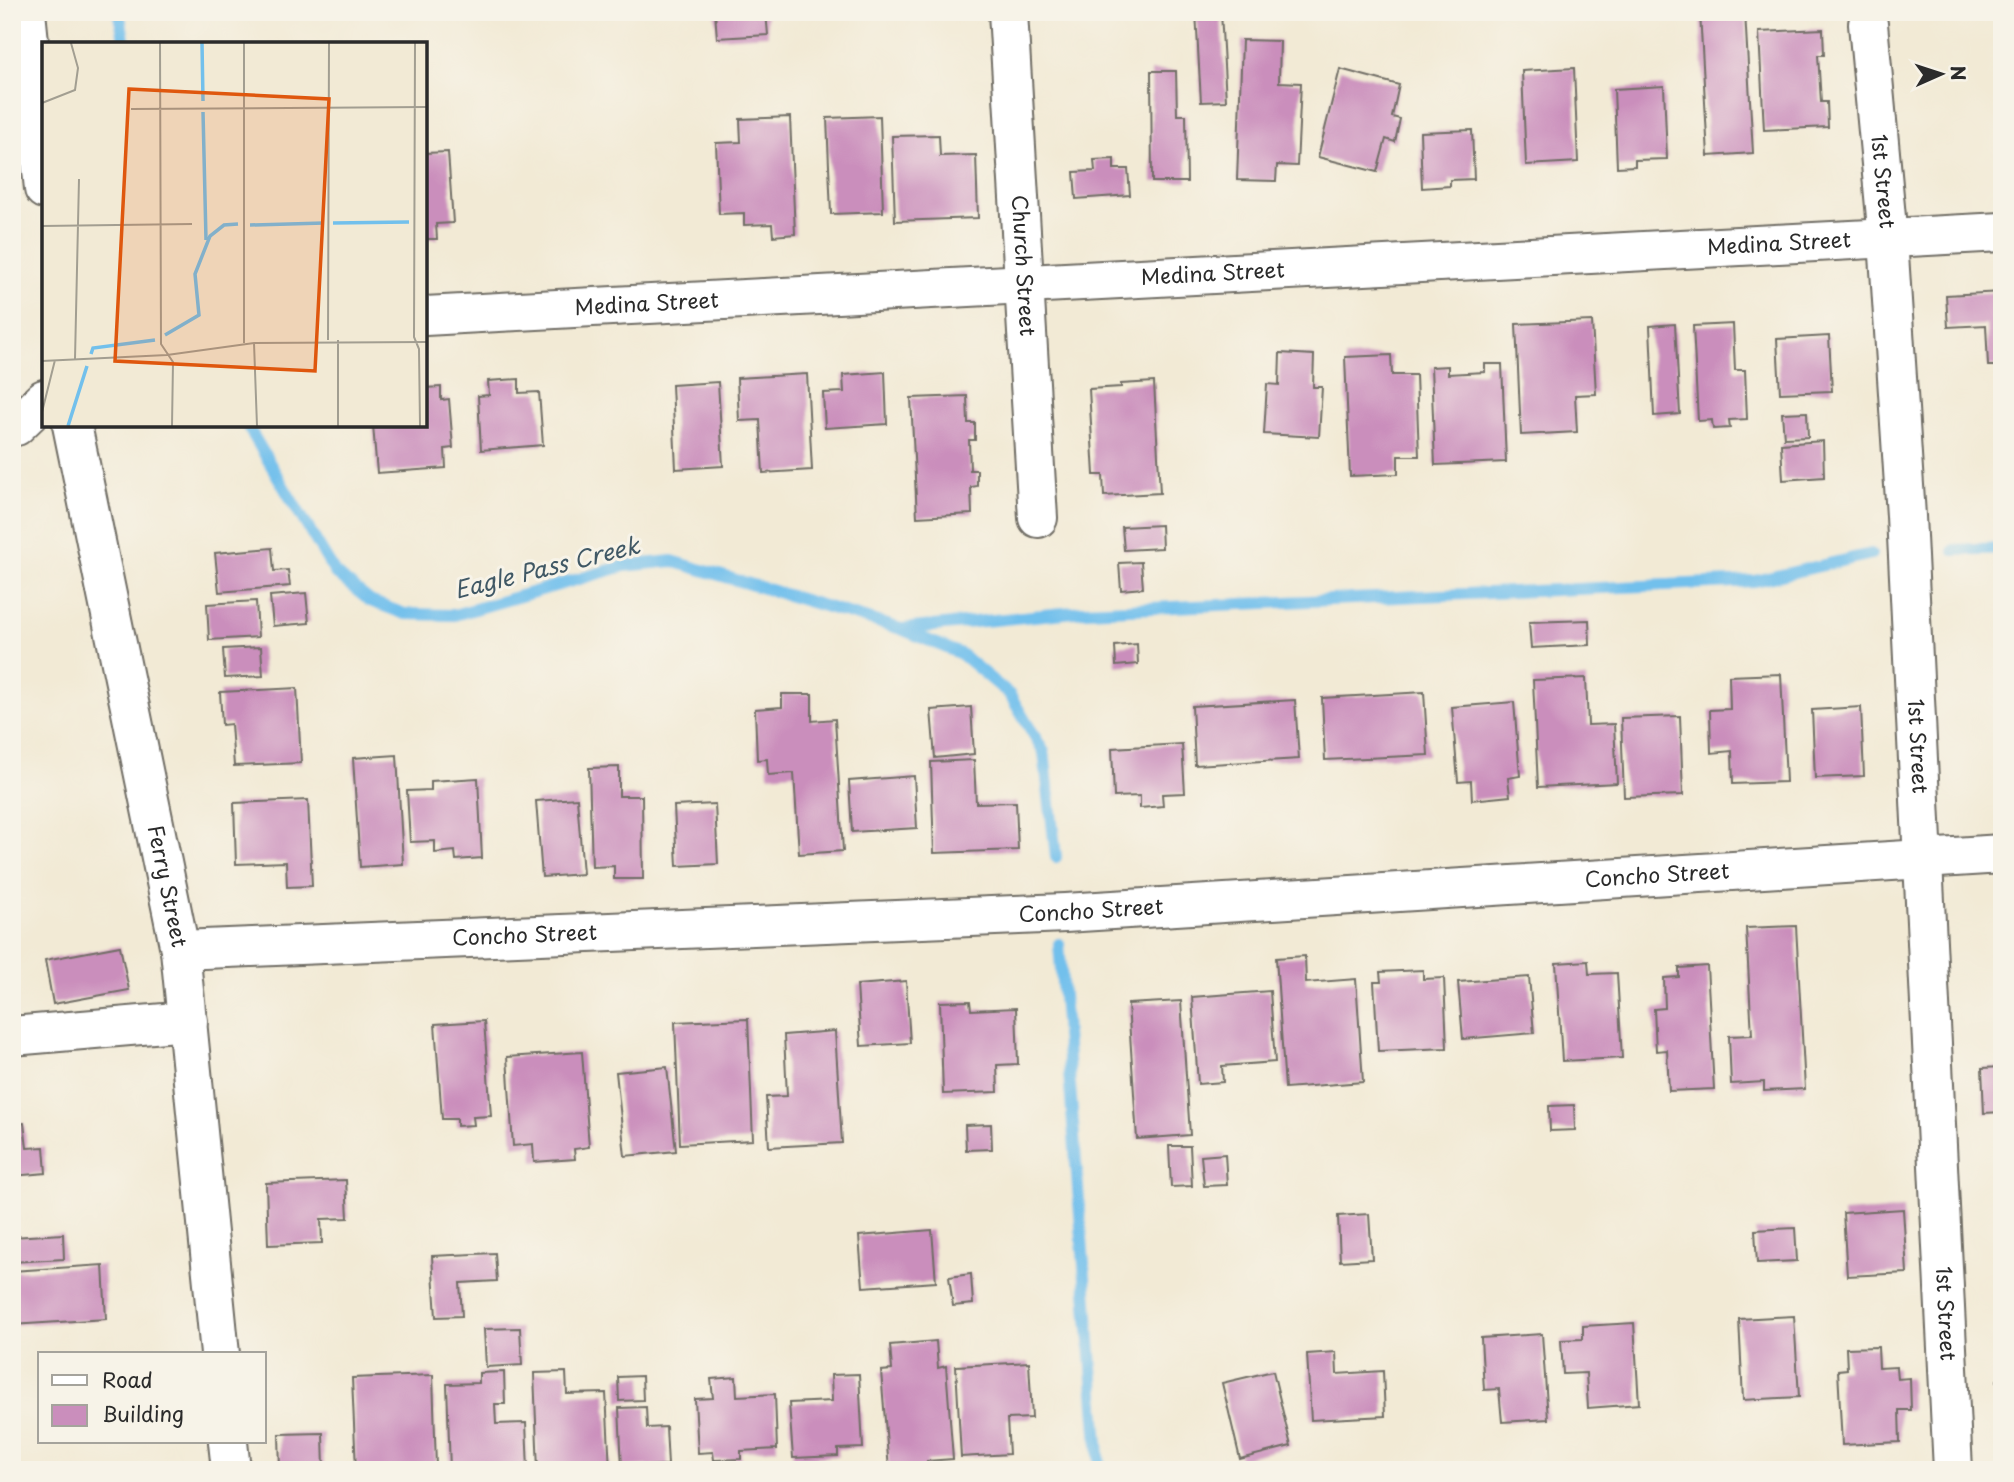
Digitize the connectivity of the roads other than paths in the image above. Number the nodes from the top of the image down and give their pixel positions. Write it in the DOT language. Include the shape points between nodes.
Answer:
graph roads {
  1 [pos="26,12"];
  2 [pos="1008,12"];
  3 [pos="1868,24"];
  4 [pos="42,169"];
  5 [pos="2002,232"];
  6 [pos="1888,239"];
  7 [pos="1024,285"];
  8 [pos="427,316"];
  9 [pos="42,402"];
  10 [pos="12,426"];
  11 [pos="72,427"];
  12 [pos="1038,518"];
  13 [pos="2002,855"];
  14 [pos="1924,859"];
  15 [pos="180,950"];
  16 [pos="188,1021"];
  17 [pos="12,1036"];
  18 [pos="220,1352"];
  19 [pos="228,1444"];
  20 [pos="231,1470"];
  21 [pos="1953,1470"];
  1 -- 4 [label="street"];
  2 -- 7 [label="street, Church Street"];
  3 -- 6 [label="street, 1st Street"];
  5 -- 6 [label="street, Medina Street"];
  6 -- 7 [label="street, Medina Street"];
  6 -- 14 [label="street, 1st Street"];
  7 -- 8 [label="street, Medina Street"];
  7 -- 12 [label="street, Church Street"];
  9 -- 10 [label="street"];
  11 -- 15 [label="street, Ferry Street"];
  13 -- 14 [label="street, Concho Street"];
  14 -- 15 [label="street, Concho Street" via="1065,913"];
  14 -- 21 [label="street, 1st Street"];
  15 -- 16 [label="street, Ferry Street"];
  16 -- 17 [label="street"];
  16 -- 18 [label="street, Ferry Street"];
  19 -- 20 [label="street"];
}
